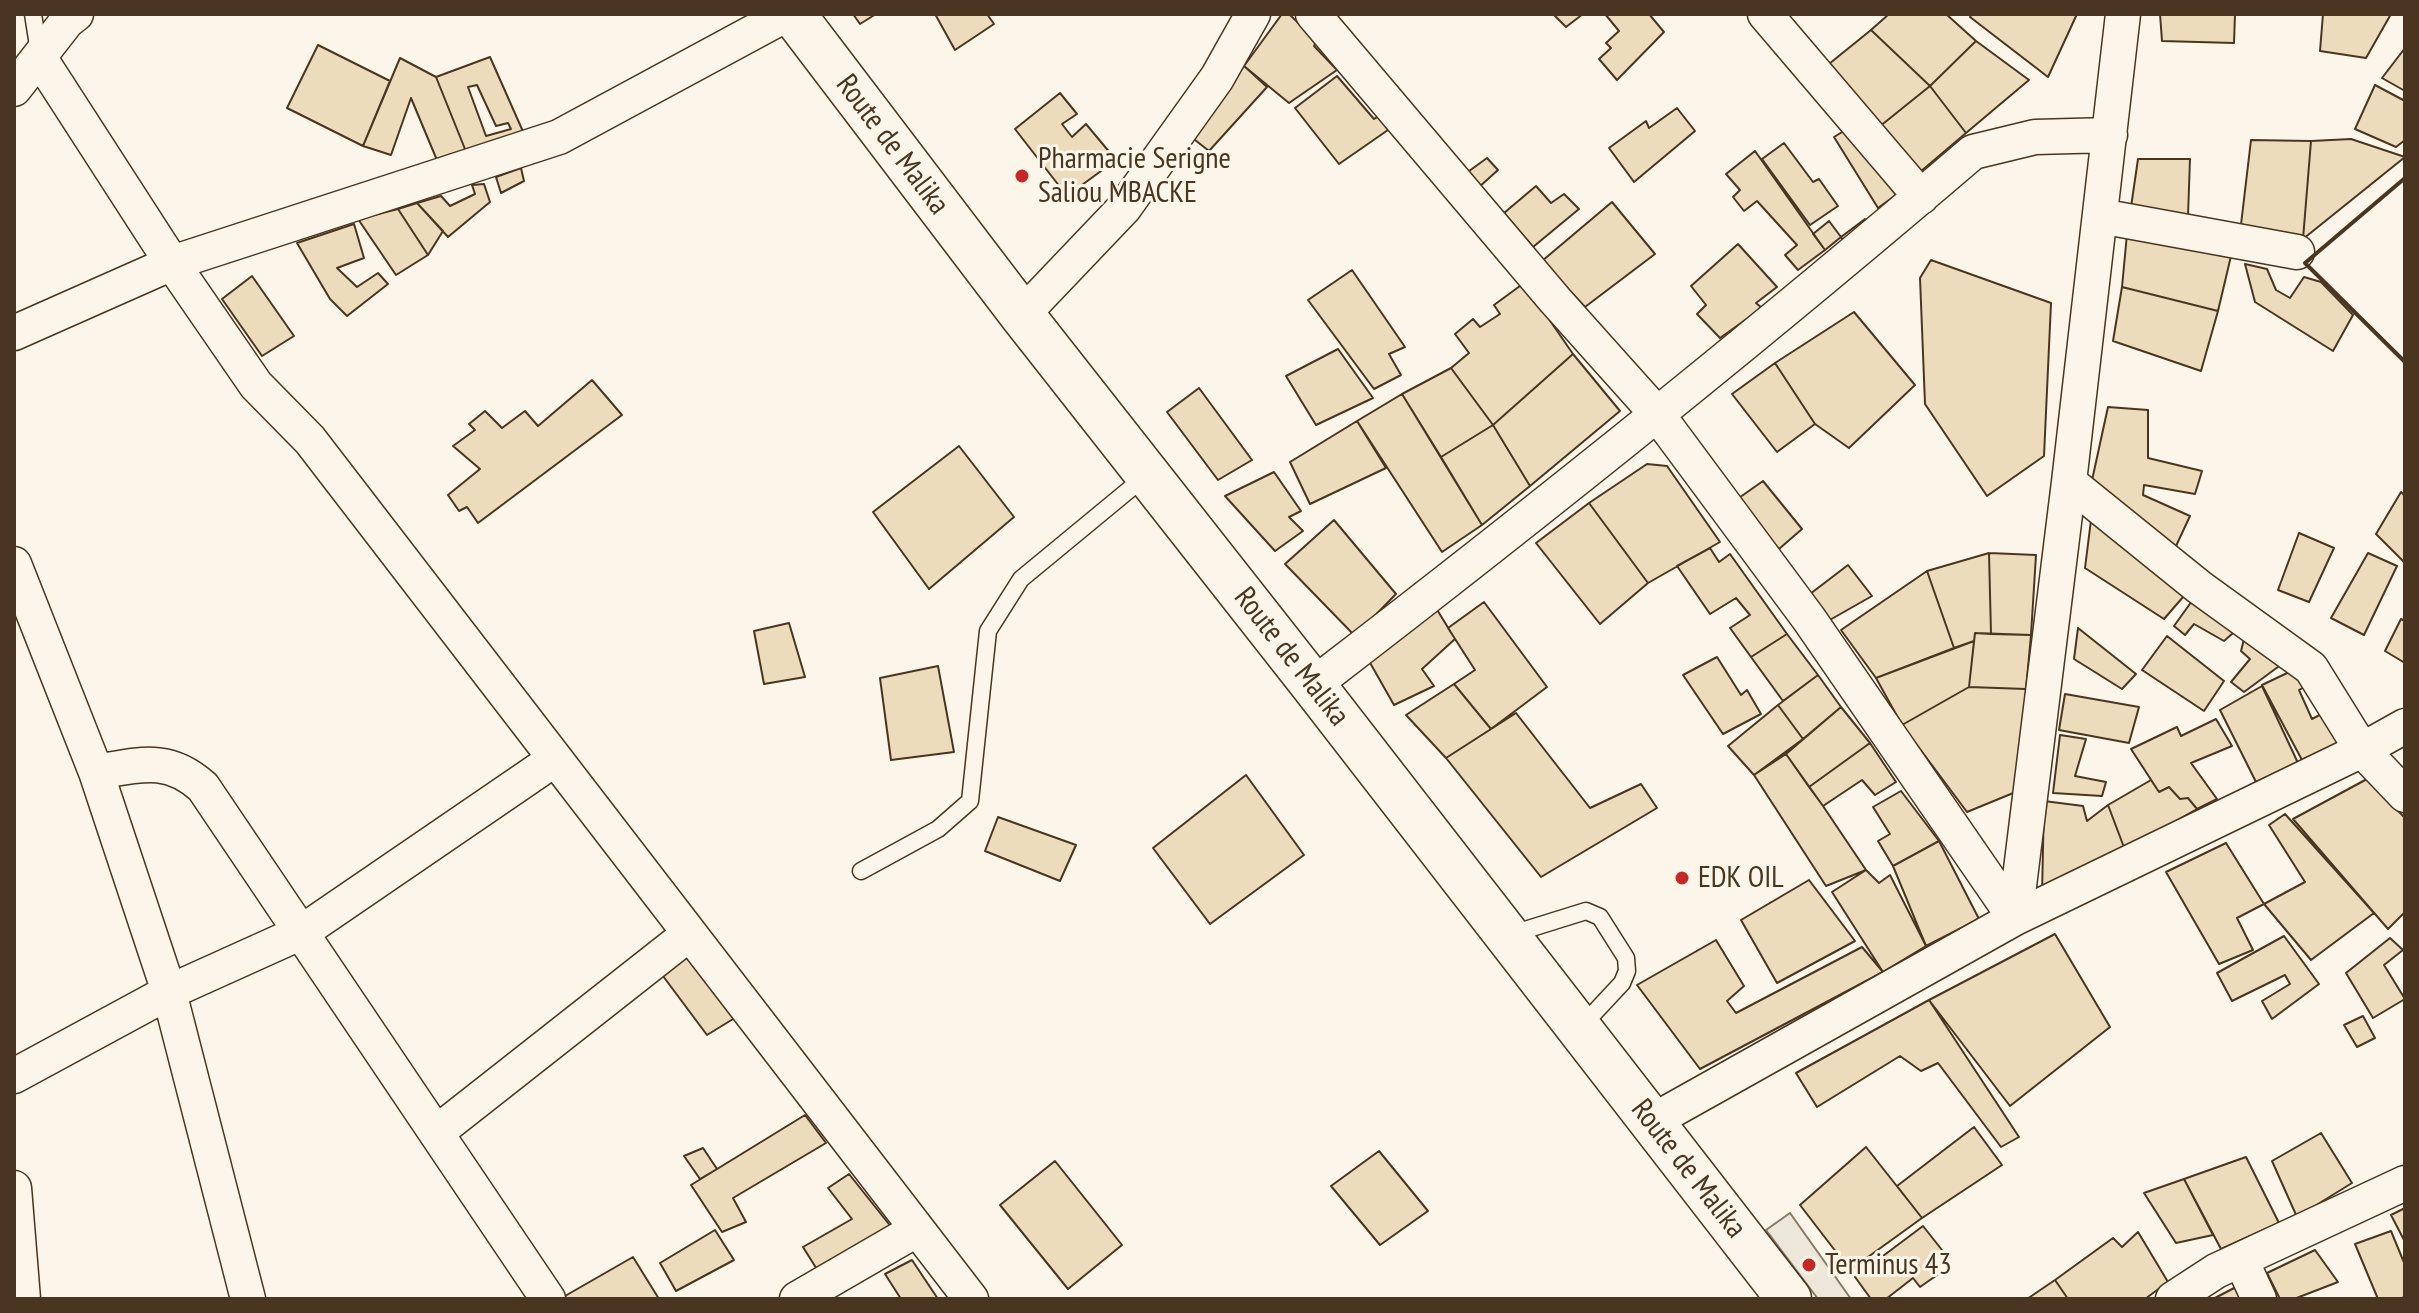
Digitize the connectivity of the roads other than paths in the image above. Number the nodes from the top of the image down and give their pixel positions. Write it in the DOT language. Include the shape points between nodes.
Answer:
graph roads {
  1 [pos="33,14"];
  2 [pos="76,14"];
  3 [pos="787,14"];
  4 [pos="793,14"];
  5 [pos="1253,14"];
  6 [pos="1313,14"];
  7 [pos="1765,14"];
  8 [pos="2123,14"];
  9 [pos="39,57"];
  10 [pos="14,89"];
  11 [pos="2110,135"];
  12 [pos="1921,197"];
  13 [pos="2100,216"];
  14 [pos="2297,252"];
  15 [pos="172,263"];
  16 [pos="1022,315"];
  17 [pos="14,333"];
  18 [pos="1657,414"];
  19 [pos="1148,474"];
  20 [pos="2069,482"];
  21 [pos="14,564"];
  22 [pos="1313,685"];
  23 [pos="2405,726"];
  24 [pos="2362,750"];
  25 [pos="555,759"];
  26 [pos="96,772"];
  27 [pos="2405,795"];
  28 [pos="861,871"];
  29 [pos="2015,918"];
  30 [pos="302,932"];
  31 [pos="689,934"];
  32 [pos="1507,936"];
  33 [pos="169,992"];
  34 [pos="1580,1029"];
  35 [pos="14,1076"];
  36 [pos="1651,1122"];
  37 [pos="436,1133"];
  38 [pos="2405,1183"];
  39 [pos="14,1188"];
  40 [pos="916,1230"];
  41 [pos="2241,1260"];
  42 [pos="23,1299"];
  43 [pos="248,1299"];
  44 [pos="548,1299"];
  45 [pos="797,1299"];
  46 [pos="971,1299"];
  47 [pos="1789,1299"];
  48 [pos="2173,1299"];
  49 [pos="2259,1299"];
  1 -- 9 [label="lane"];
  2 -- 9 [label="street"];
  3 -- 15 [label="street" via="559,137"];
  4 -- 16 [label="main road, Route de Malika"];
  5 -- 16 [label="street" via="1217,78 1124,208"];
  6 -- 18 [label="street"];
  7 -- 12 [label="street"];
  8 -- 11 [label="street"];
  9 -- 10 [label="street"];
  9 -- 15 [label="street"];
  11 -- 12 [label="street" via="2035,137 1973,152"];
  11 -- 13 [label="street"];
  12 -- 18 [label="street"];
  13 -- 14 [label="street"];
  13 -- 20 [label="street"];
  15 -- 17 [label="street"];
  15 -- 25 [label="street" via="256,385 310,440"];
  16 -- 19 [label="main road, Route de Malika"];
  18 -- 22 [label="street"];
  18 -- 29 [label="street" via="1809,619"];
  19 -- 22 [label="main road, Route de Malika"];
  19 -- 28 [label="lane" via="1021,579 988,631 970,801 938,829"];
  20 -- 24 [label="street" via="2199,587 2311,668"];
  20 -- 29 [label="street"];
  21 -- 26 [label="street"];
  22 -- 32 [label="main road, Route de Malika"];
  23 -- 24 [label="street"];
  24 -- 27 [label="street"];
  24 -- 29 [label="street"];
  25 -- 30 [label="street"];
  25 -- 31 [label="street"];
  26 -- 30 [label="street" via="151,765 187,773 203,787"];
  26 -- 33 [label="street"];
  29 -- 36 [label="street"];
  30 -- 33 [label="street"];
  30 -- 37 [label="street"];
  31 -- 37 [label="street"];
  31 -- 40 [label="street"];
  32 -- 34 [label="main road, Route de Malika"];
  32 -- 34 [label="lane" via="1586,911 1600,917 1626,958 1627,971"];
  33 -- 35 [label="street"];
  33 -- 43 [label="street"];
  34 -- 36 [label="main road, Route de Malika"];
  36 -- 47 [label="main road, Route de Malika"];
  37 -- 44 [label="street"];
  38 -- 41 [label="street"];
  39 -- 42 [label="street"];
  40 -- 45 [label="street"];
  40 -- 46 [label="street"];
  41 -- 48 [label="street"];
  41 -- 49 [label="street"];
}
